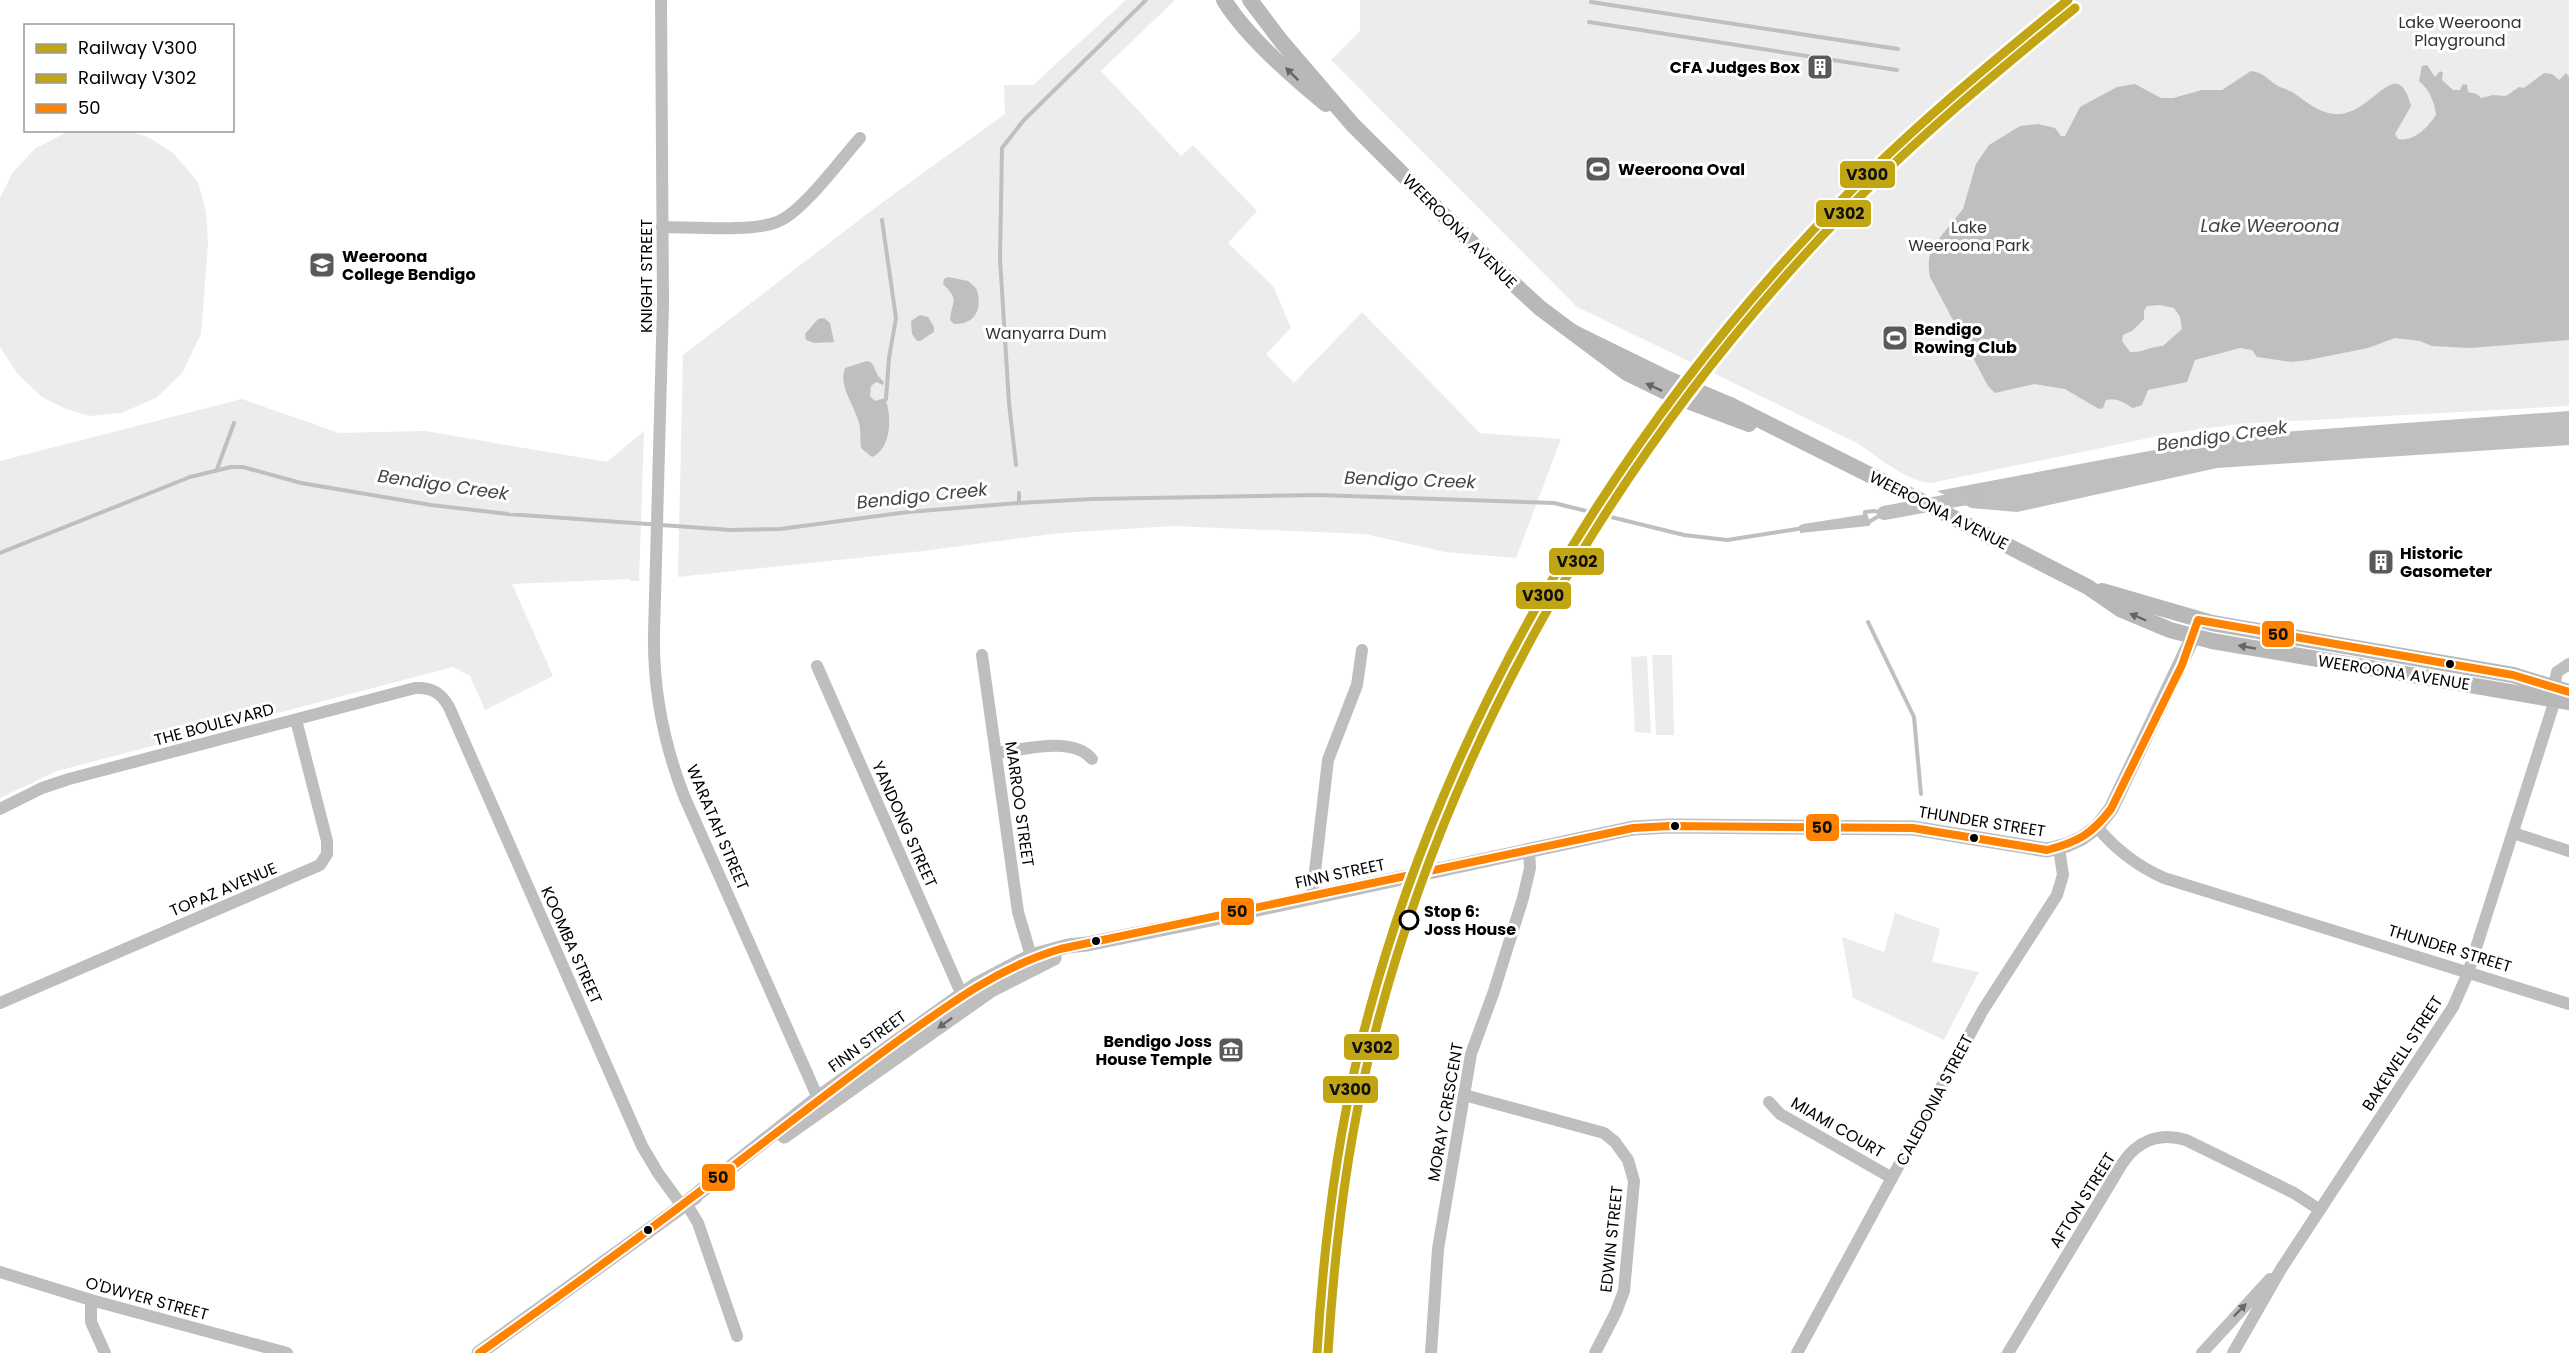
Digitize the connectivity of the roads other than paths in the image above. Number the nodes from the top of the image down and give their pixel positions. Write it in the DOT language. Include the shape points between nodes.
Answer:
graph roads {
  1 [pos="661,0"];
  2 [pos="1224,0"];
  3 [pos="1250,0"];
  4 [pos="1353,125"];
  5 [pos="860,138"];
  6 [pos="662,227"];
  7 [pos="657,552"];
  8 [pos="2088,587"];
  9 [pos="2198,620"];
  10 [pos="2193,637"];
  11 [pos="1362,650"];
  12 [pos="982,655"];
  13 [pos="2569,664"];
  14 [pos="817,666"];
  15 [pos="439,693"];
  16 [pos="2562,695"];
  17 [pos="296,720"];
  18 [pos="996,753"];
  19 [pos="1092,759"];
  20 [pos="0,809"];
  21 [pos="2097,827"];
  22 [pos="2513,833"];
  23 [pos="2059,848"];
  24 [pos="1529,849"];
  25 [pos="2569,851"];
  26 [pos="1312,897"];
  27 [pos="1033,961"];
  28 [pos="2468,973"];
  29 [pos="965,1000"];
  30 [pos="0,1003"];
  31 [pos="2569,1004"];
  32 [pos="1464,1095"];
  33 [pos="1769,1102"];
  34 [pos="822,1103"];
  35 [pos="1892,1178"];
  36 [pos="684,1204"];
  37 [pos="2320,1210"];
  38 [pos="2281,1269"];
  39 [pos="0,1272"];
  40 [pos="91,1300"];
  41 [pos="737,1336"];
  42 [pos="105,1353"];
  43 [pos="287,1353"];
  44 [pos="479,1353"];
  45 [pos="1431,1353"];
  46 [pos="1595,1353"];
  47 [pos="1797,1353"];
  48 [pos="2008,1353"];
  49 [pos="2202,1353"];
  50 [pos="2233,1353"];
  1 -- 6 [label="street, KNIGHT STREET"];
  4 -- 2 [label="main road, WEEROONA AVENUE, one-way" via="1303,85 1251,35"];
  3 -- 4 [label="main road, WEEROONA AVENUE"];
  4 -- 8 [label="main road, WEEROONA AVENUE" via="1503,274 1572,332 1728,404"];
  5 -- 6 [label="street" via="798,208 777,222 760,226"];
  6 -- 7 [label="street, KNIGHT STREET"];
  7 -- 34 [label="street, WARATAH STREET" via="654,667 673,762 684,796"];
  8 -- 9 [label="main road, WEEROONA AVENUE"];
  10 -- 8 [label="main road, WEEROONA AVENUE, one-way" via="2120,609"];
  9 -- 10 [label="main road"];
  9 -- 16 [label="main road, WEEROONA AVENUE" via="2514,675"];
  16 -- 10 [label="main road, WEEROONA AVENUE, one-way"];
  10 -- 21 [label="street" via="2115,802"];
  11 -- 26 [label="street" via="1357,685 1328,760"];
  12 -- 18 [label="street, MARROO STREET"];
  13 -- 16 [label="street, BAKEWELL STREET" via="2557,672"];
  14 -- 29 [label="street, YANDONG STREET"];
  15 -- 17 [label="street, THE BOULEVARD" via="415,688"];
  15 -- 36 [label="street, KOOMBA STREET" via="449,707 642,1146"];
  16 -- 22 [label="street, BAKEWELL STREET"];
  17 -- 20 [label="street, THE BOULEVARD" via="54,783"];
  17 -- 30 [label="street, TOPAZ AVENUE" via="327,841 327,854 320,865"];
  18 -- 19 [label="street" via="1068,746 1081,749"];
  18 -- 27 [label="street, MARROO STREET" via="1018,912"];
  21 -- 23 [label="street, THUNDER STREET"];
  21 -- 28 [label="street, THUNDER STREET" via="2127,857 2164,878"];
  22 -- 25 [label="street"];
  22 -- 28 [label="street, BAKEWELL STREET"];
  23 -- 24 [label="street, THUNDER STREET" via="2031,848 1913,828 1670,826 1620,830"];
  23 -- 35 [label="street, CALEDONIA STREET" via="2062,875 2057,895 1987,1003"];
  24 -- 26 [label="street, FINN STREET"];
  24 -- 32 [label="street, MORAY CRESCENT" via="1523,898 1494,992 1474,1040"];
  26 -- 27 [label="street, FINN STREET" via="1087,945"];
  27 -- 29 [label="street, FINN STREET" via="991,990"];
  28 -- 31 [label="street, THUNDER STREET"];
  28 -- 37 [label="street, BAKEWELL STREET" via="2453,1007"];
  29 -- 34 [label="street, FINN STREET"];
  32 -- 45 [label="street, MORAY CRESCENT" via="1438,1249"];
  32 -- 46 [label="street, EDWIN STREET" via="1596,1130 1615,1142 1631,1166 1634,1181 1624,1291"];
  33 -- 35 [label="street, MIAMI COURT" via="1780,1114"];
  34 -- 36 [label="street, FINN STREET"];
  35 -- 47 [label="street, CALEDONIA STREET"];
  36 -- 41 [label="street, KOOMBA STREET" via="698,1224"];
  36 -- 44 [label="street, FINN STREET"];
  37 -- 38 [label="street, BAKEWELL STREET"];
  37 -- 48 [label="street, AFTON STREET" via="2294,1193 2186,1140 2168,1136 2145,1141 2122,1164"];
  49 -- 38 [label="street, BAKEWELL STREET, one-way"];
  38 -- 50 [label="street, BAKEWELL STREET"];
  39 -- 40 [label="street, O'DWYER STREET"];
  40 -- 42 [label="street" via="91,1322"];
  40 -- 43 [label="street, O'DWYER STREET"];
}
